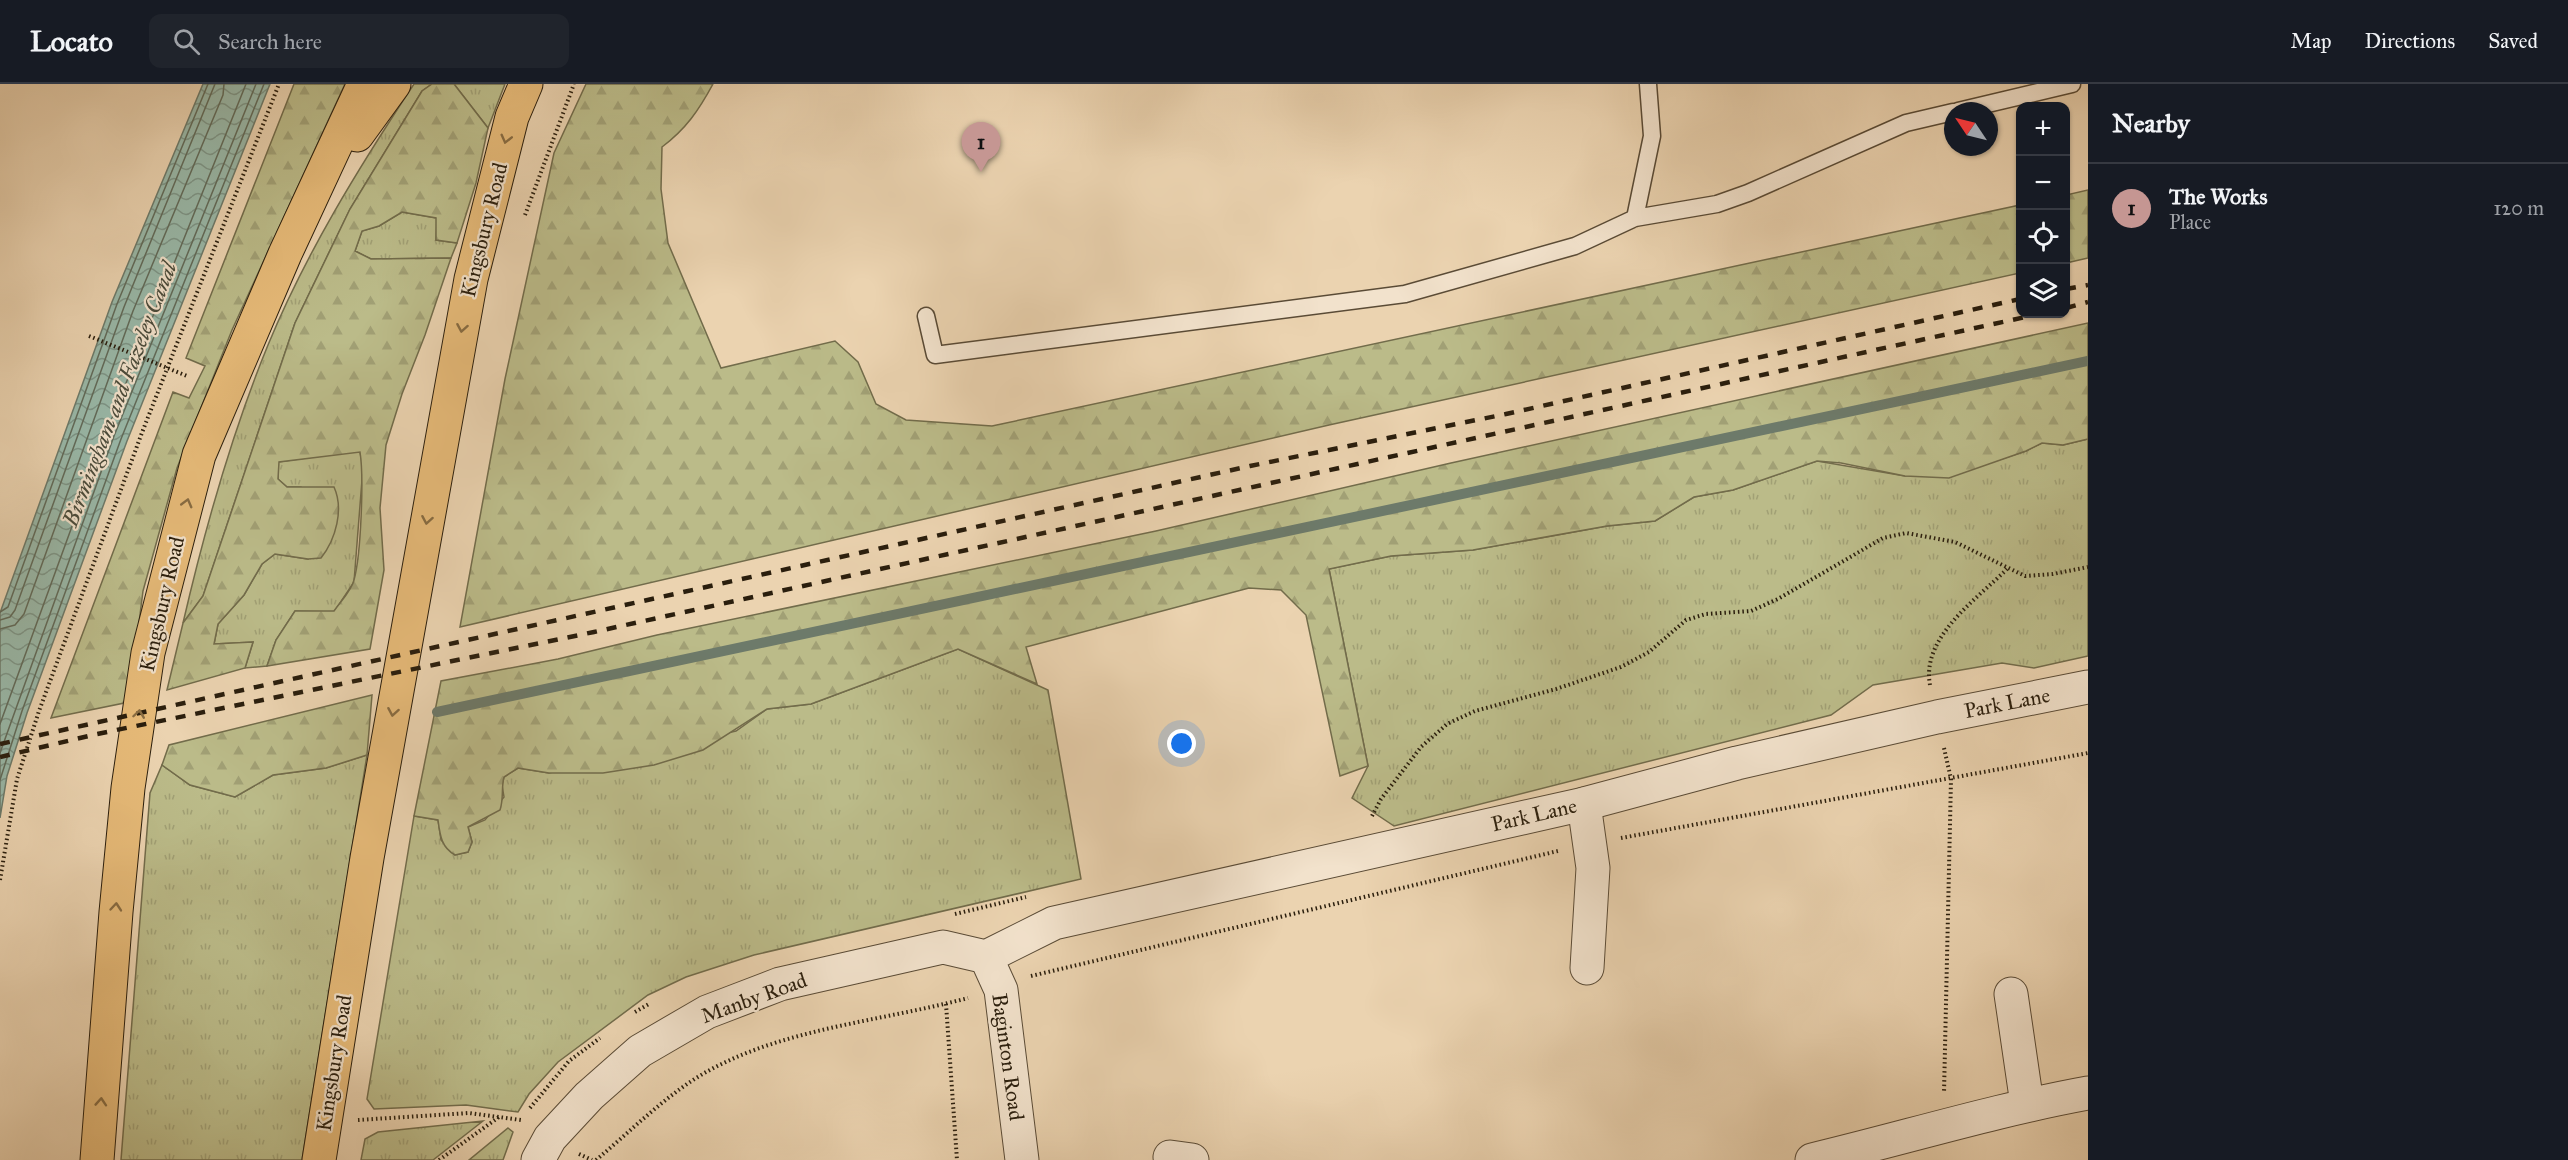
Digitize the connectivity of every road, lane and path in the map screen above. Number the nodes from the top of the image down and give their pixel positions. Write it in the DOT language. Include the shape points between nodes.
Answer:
graph roads {
  1 [pos="279,84"];
  2 [pos="364,84"];
  3 [pos="394,84"];
  4 [pos="526,84"];
  5 [pos="1648,84"];
  6 [pos="2072,84"];
  7 [pos="1996,102"];
  8 [pos="1944,114"];
  9 [pos="317,190"];
  10 [pos="1635,218"];
  11 [pos="926,316"];
  12 [pos="89,336"];
  13 [pos="187,376"];
  14 [pos="2088,567"];
  15 [pos="2007,569"];
  16 [pos="2088,687"];
  17 [pos="1937,717"];
  18 [pos="2088,753"];
  19 [pos="1951,779"];
  20 [pos="1584,804"];
  21 [pos="1372,816"];
  22 [pos="1589,844"];
  23 [pos="0,880"];
  24 [pos="986,957"];
  25 [pos="1587,968"];
  26 [pos="1001,990"];
  27 [pos="2011,994"];
  28 [pos="946,1004"];
  29 [pos="2088,1093"];
  30 [pos="2027,1104"];
  31 [pos="353,1120"];
  32 [pos="1943,1127"];
  33 [pos="1912,1148"];
  34 [pos="97,1160"];
  35 [pos="319,1160"];
  36 [pos="439,1160"];
  37 [pos="538,1160"];
  38 [pos="596,1160"];
  39 [pos="957,1160"];
  40 [pos="1022,1160"];
  41 [pos="1812,1160"];
  1 -- 23 [label="path" via="143,430 39,711 17,779"];
  2 -- 9 [label="highway, Kingsbury Road"];
  3 -- 9 [label="highway"];
  4 -- 35 [label="highway, Kingsbury Road, one-way" via="512,117 471,279 367,858"];
  5 -- 10 [label="lane" via="1652,136"];
  6 -- 7 [label="lane"];
  8 -- 10 [label="lane" via="1906,123 1717,204"];
  34 -- 9 [label="highway, Kingsbury Road, one-way" via="118,889 148,652 199,455 285,254"];
  10 -- 11 [label="lane" via="1575,246 1405,294 935,355"];
  12 -- 13 [label="path, bridge"];
  14 -- 15 [label="path" via="2025,576"];
  15 -- 17 [label="path" via="1935,645 1927,670"];
  15 -- 21 [label="path" via="1955,542 1906,533 1883,538 1751,611 1706,614 1686,620 1649,652 1621,667 1475,711 1447,724 1422,747 1381,798"];
  16 -- 17 [label="street, Park Lane"];
  17 -- 19 [label="path"];
  17 -- 20 [label="street, Park Lane" via="1737,763"];
  18 -- 19 [label="path"];
  19 -- 22 [label="path"];
  19 -- 32 [label="path"];
  20 -- 22 [label="street"];
  20 -- 24 [label="street, Park Lane" via="1054,923"];
  22 -- 25 [label="street" via="1593,868"];
  22 -- 26 [label="path" via="1041,972"];
  24 -- 26 [label="street, Baginton Road"];
  24 -- 37 [label="street, Manby Road" via="943,947 780,984 707,1012 640,1051 597,1088 550,1138"];
  26 -- 28 [label="path"];
  26 -- 40 [label="street, Baginton Road"];
  27 -- 30 [label="street"];
  28 -- 38 [label="path" via="779,1042 707,1072"];
  28 -- 39 [label="path"];
  29 -- 30 [label="street"];
  30 -- 32 [label="street"];
  31 -- 36 [label="path" via="469,1113 499,1117"];
  32 -- 33 [label="street"];
  33 -- 41 [label="street"];
}
